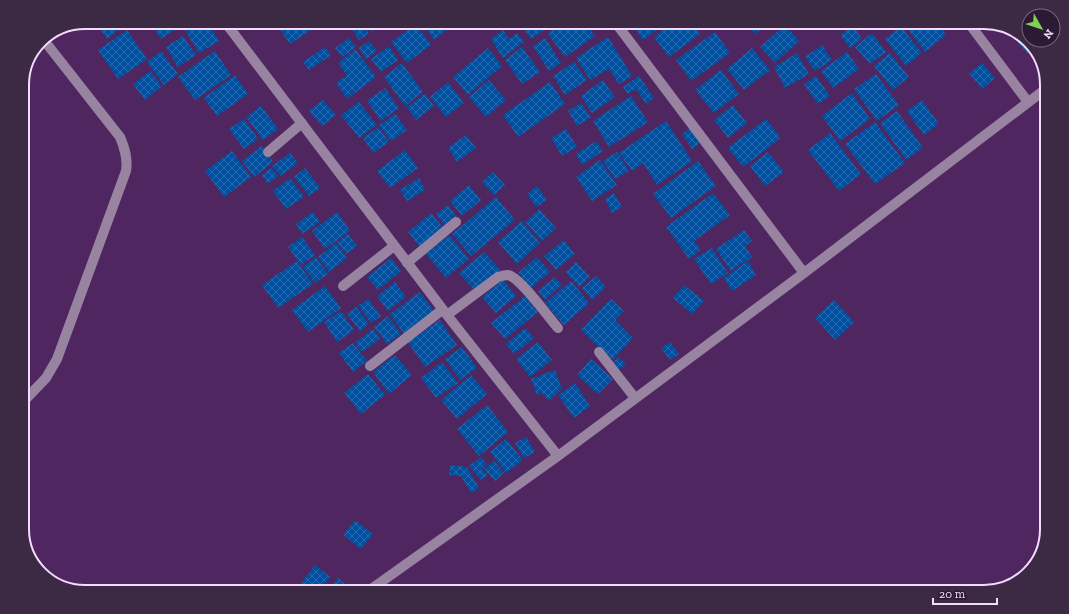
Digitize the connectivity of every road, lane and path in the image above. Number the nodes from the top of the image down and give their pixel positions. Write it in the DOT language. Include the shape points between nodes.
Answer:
graph roads {
  1 [pos="230,29"];
  2 [pos="620,29"];
  3 [pos="973,29"];
  4 [pos="47,44"];
  5 [pos="1040,93"];
  6 [pos="1028,102"];
  7 [pos="302,123"];
  8 [pos="268,152"];
  9 [pos="456,222"];
  10 [pos="394,246"];
  11 [pos="407,263"];
  12 [pos="804,273"];
  13 [pos="343,286"];
  14 [pos="445,312"];
  15 [pos="558,328"];
  16 [pos="599,352"];
  17 [pos="370,366"];
  18 [pos="29,396"];
  19 [pos="635,398"];
  20 [pos="558,456"];
  21 [pos="377,585"];
  1 -- 7 [label="street"];
  2 -- 12 [label="street"];
  3 -- 6 [label="street"];
  4 -- 18 [label="street" via="120,137 127,164 57,359 46,378"];
  5 -- 6 [label="street"];
  6 -- 12 [label="street"];
  7 -- 8 [label="street"];
  7 -- 10 [label="street"];
  9 -- 11 [label="street"];
  10 -- 11 [label="street"];
  10 -- 13 [label="street"];
  11 -- 14 [label="street"];
  12 -- 19 [label="street"];
  14 -- 15 [label="street" via="498,277 507,275 521,284"];
  14 -- 17 [label="street"];
  14 -- 20 [label="street"];
  16 -- 19 [label="street"];
  19 -- 20 [label="street"];
  20 -- 21 [label="street"];
}
